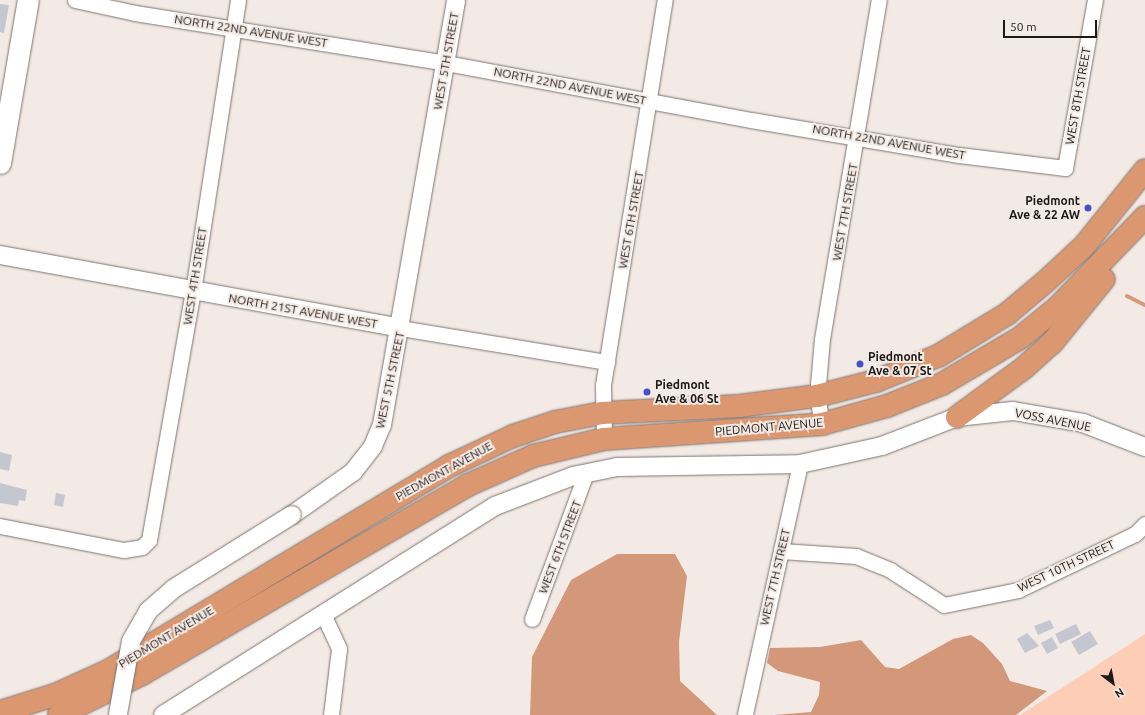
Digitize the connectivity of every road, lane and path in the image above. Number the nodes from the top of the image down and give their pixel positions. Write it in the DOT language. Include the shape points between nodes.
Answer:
graph roads {
  1 [pos="28,0"];
  2 [pos="75,0"];
  3 [pos="238,0"];
  4 [pos="456,0"];
  5 [pos="665,0"];
  6 [pos="879,0"];
  7 [pos="1095,0"];
  8 [pos="234,28"];
  9 [pos="446,62"];
  10 [pos="652,101"];
  11 [pos="858,137"];
  12 [pos="0,163"];
  13 [pos="1065,168"];
  14 [pos="1144,173"];
  15 [pos="1144,218"];
  16 [pos="0,255"];
  17 [pos="193,291"];
  18 [pos="401,328"];
  19 [pos="607,362"];
  20 [pos="817,396"];
  21 [pos="602,412"];
  22 [pos="957,417"];
  23 [pos="822,424"];
  24 [pos="604,439"];
  25 [pos="1145,447"];
  26 [pos="800,464"];
  27 [pos="586,473"];
  28 [pos="1145,524"];
  29 [pos="0,526"];
  30 [pos="781,551"];
  31 [pos="323,614"];
  32 [pos="532,619"];
  33 [pos="0,712"];
  34 [pos="745,714"];
  35 [pos="59,715"];
  36 [pos="118,715"];
  37 [pos="163,715"];
  38 [pos="331,715"];
  1 -- 12 [label="main road"];
  2 -- 8 [label="street, NORTH 22ND AVENUE WEST" via="135,13"];
  3 -- 8 [label="street, WEST 4TH STREET"];
  4 -- 9 [label="street, WEST 5TH STREET"];
  5 -- 10 [label="street, WEST 6TH STREET"];
  6 -- 11 [label="street, WEST 7TH STREET"];
  7 -- 13 [label="street, WEST 8TH STREET"];
  8 -- 9 [label="street, NORTH 22ND AVENUE WEST"];
  8 -- 17 [label="street, WEST 4TH STREET"];
  9 -- 10 [label="street, NORTH 22ND AVENUE WEST"];
  9 -- 18 [label="street, WEST 5TH STREET"];
  10 -- 11 [label="street, NORTH 22ND AVENUE WEST"];
  10 -- 19 [label="street, WEST 6TH STREET"];
  11 -- 13 [label="street, NORTH 22ND AVENUE WEST"];
  11 -- 20 [label="street, WEST 7TH STREET" via="822,339"];
  14 -- 20 [label="highway, PIEDMONT AVENUE" via="1084,246 1007,314 938,356 876,381"];
  15 -- 22 [label="highway" via="1102,281 1052,343 1025,367"];
  15 -- 23 [label="highway, PIEDMONT AVENUE" via="1084,283 1014,342 942,384 887,406"];
  16 -- 17 [label="street, NORTH 21ST AVENUE WEST"];
  17 -- 18 [label="street, NORTH 21ST AVENUE WEST"];
  17 -- 29 [label="street, WEST 4TH STREET" via="152,531 142,547 124,550"];
  18 -- 19 [label="street, NORTH 21ST AVENUE WEST"];
  18 -- 36 [label="street, WEST 5TH STREET, bridge" via="384,419 373,446 345,479 173,589 148,610 131,642"];
  19 -- 21 [label="street, WEST 6TH STREET"];
  20 -- 21 [label="highway, PIEDMONT AVENUE" via="739,406"];
  20 -- 23 [label="street, WEST 7TH STREET"];
  21 -- 24 [label="street, WEST 6TH STREET"];
  21 -- 33 [label="highway, PIEDMONT AVENUE" via="541,426 481,449 108,671 55,695"];
  22 -- 25 [label="street, VOSS AVENUE" via="1013,411 1083,423"];
  22 -- 26 [label="street" via="882,446"];
  23 -- 24 [label="highway, PIEDMONT AVENUE"];
  24 -- 35 [label="highway, PIEDMONT AVENUE" via="550,450 486,476 142,674"];
  26 -- 27 [label="street" via="616,467"];
  26 -- 30 [label="street, WEST 7TH STREET"];
  27 -- 31 [label="street" via="548,483 494,506"];
  27 -- 32 [label="street, WEST 6TH STREET"];
  28 -- 30 [label="street, WEST 10TH STREET" via="1135,534 1018,590 944,605 890,570 856,556"];
  30 -- 34 [label="street, WEST 7TH STREET"];
  31 -- 37 [label="street"];
  31 -- 38 [label="street" via="339,649"];
}
